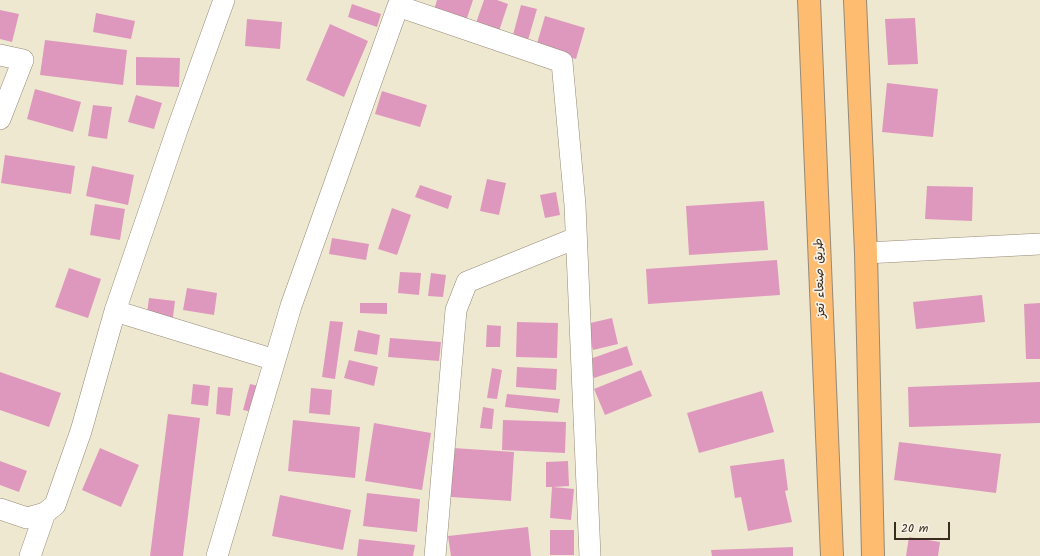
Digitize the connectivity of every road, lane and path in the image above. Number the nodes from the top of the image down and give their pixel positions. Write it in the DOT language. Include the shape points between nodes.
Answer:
graph roads {
  1 [pos="224,0"];
  2 [pos="810,0"];
  3 [pos="855,0"];
  4 [pos="0,55"];
  5 [pos="0,119"];
  6 [pos="576,238"];
  7 [pos="1040,244"];
  8 [pos="866,253"];
  9 [pos="115,311"];
  10 [pos="275,360"];
  11 [pos="0,509"];
  12 [pos="45,513"];
  13 [pos="30,556"];
  14 [pos="217,556"];
  15 [pos="435,556"];
  16 [pos="590,556"];
  17 [pos="832,556"];
  18 [pos="873,556"];
  1 -- 9 [label="street"];
  2 -- 17 [label="highway, طريق صنعاء تعز"];
  3 -- 8 [label="highway"];
  4 -- 5 [label="street" via="22,60"];
  6 -- 10 [label="street" via="562,62 398,6 291,306"];
  6 -- 15 [label="street" via="467,282 456,310"];
  6 -- 16 [label="street"];
  7 -- 8 [label="street"];
  8 -- 18 [label="highway"];
  9 -- 10 [label="street"];
  9 -- 12 [label="street" via="81,431 55,506"];
  10 -- 14 [label="street"];
  11 -- 12 [label="street" via="27,518"];
  12 -- 13 [label="street"];
}
